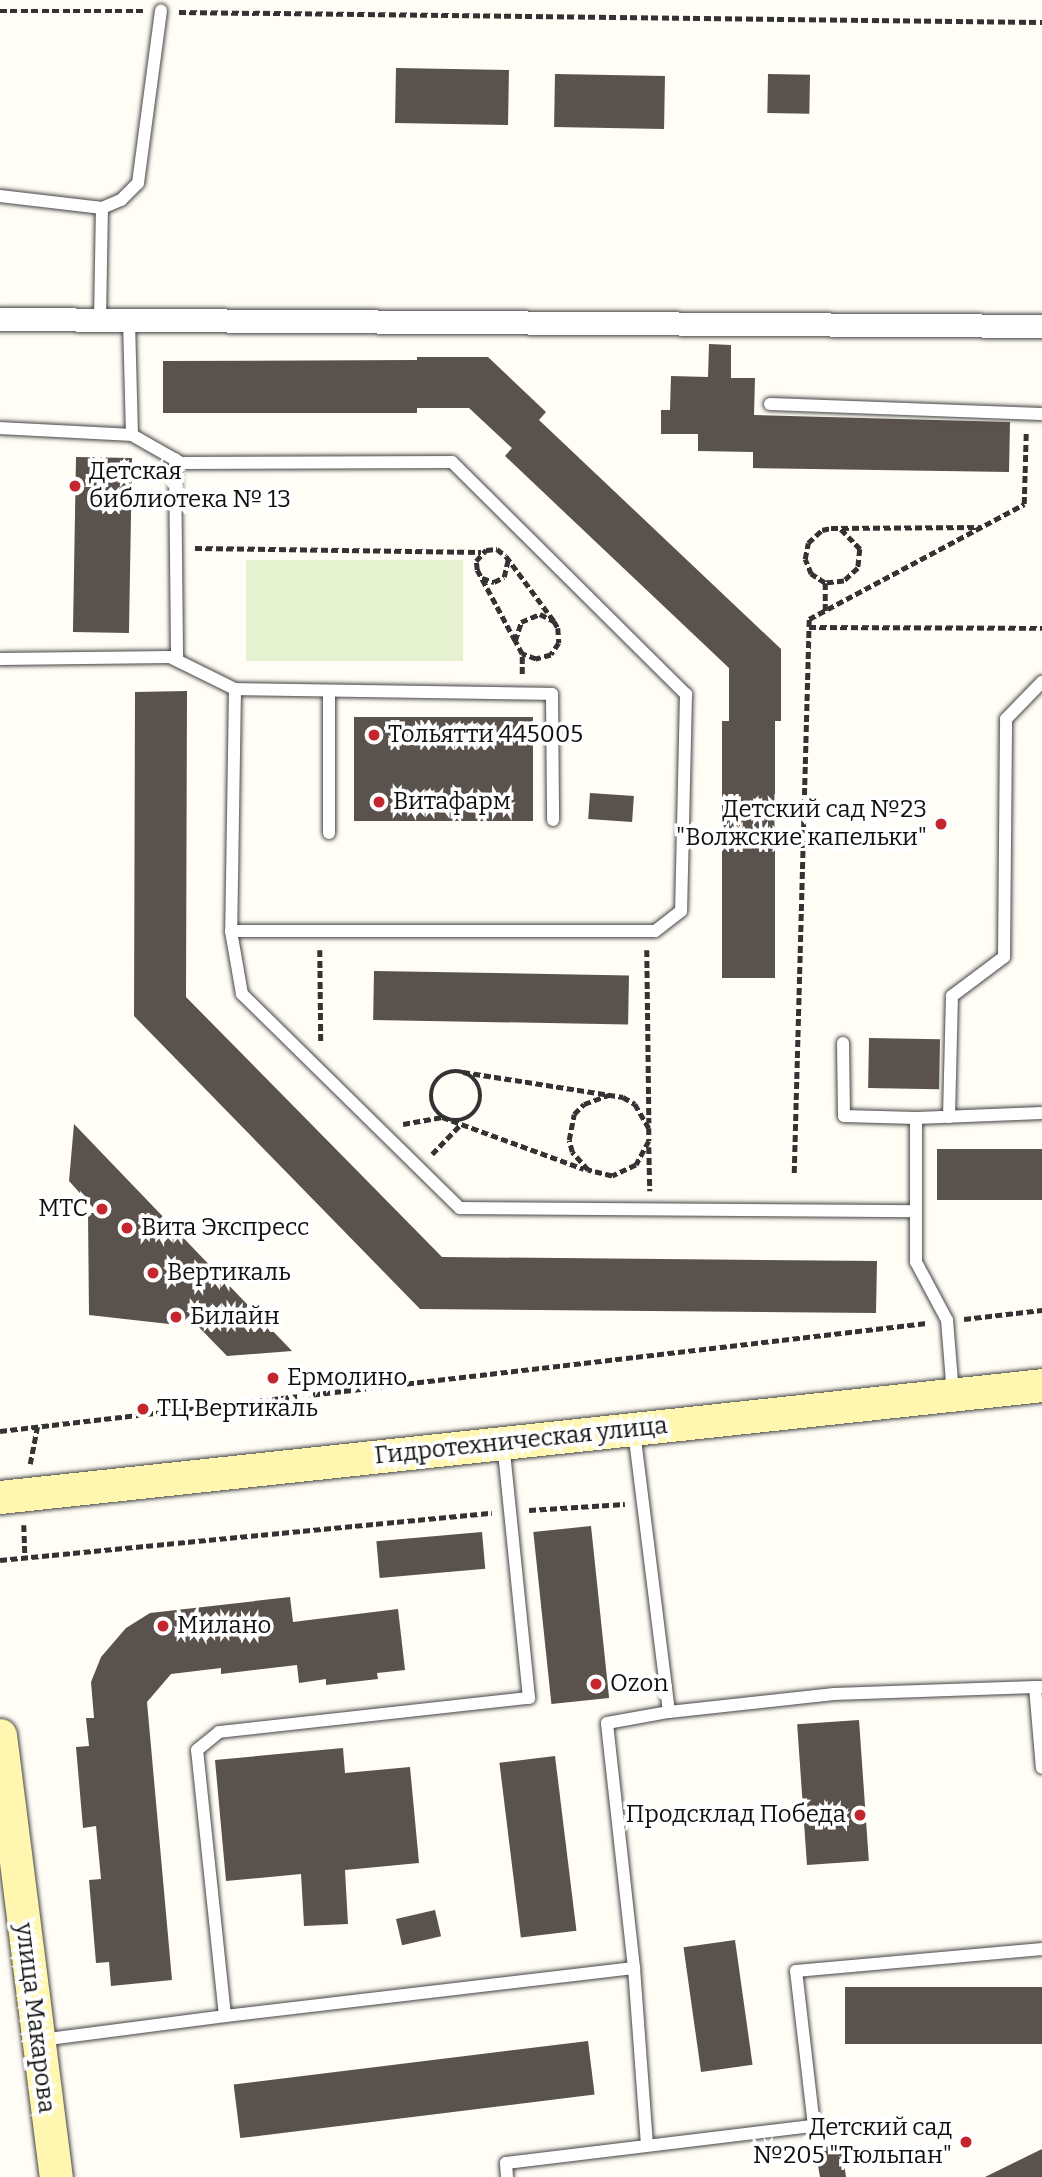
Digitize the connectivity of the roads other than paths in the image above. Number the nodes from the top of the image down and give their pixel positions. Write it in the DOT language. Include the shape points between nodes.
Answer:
graph roads {
  1 [pos="161,11"];
  2 [pos="0,196"];
  3 [pos="102,208"];
  4 [pos="0,319"];
  5 [pos="100,320"];
  6 [pos="130,320"];
  7 [pos="1042,326"];
  8 [pos="770,404"];
  9 [pos="1042,414"];
  10 [pos="0,428"];
  11 [pos="132,435"];
  12 [pos="175,459"];
  13 [pos="0,659"];
  14 [pos="177,660"];
  15 [pos="1042,682"];
  16 [pos="235,689"];
  17 [pos="329,691"];
  18 [pos="553,820"];
  19 [pos="329,833"];
  20 [pos="231,931"];
  21 [pos="843,1043"];
  22 [pos="1042,1114"];
  23 [pos="950,1117"];
  24 [pos="916,1118"];
  25 [pos="916,1211"];
  26 [pos="1042,1385"];
  27 [pos="953,1395"];
  28 [pos="634,1429"];
  29 [pos="503,1443"];
  30 [pos="0,1497"];
  31 [pos="1038,1687"];
  32 [pos="669,1712"];
  33 [pos="0,1735"];
  34 [pos="1042,1768"];
  35 [pos="1042,1949"];
  36 [pos="634,1968"];
  37 [pos="226,2016"];
  38 [pos="38,2040"];
  39 [pos="647,2146"];
  40 [pos="56,2177"];
  41 [pos="507,2177"];
  1 -- 3 [label="lane" via="138,183 121,200"];
  2 -- 3 [label="lane"];
  3 -- 5 [label="lane"];
  4 -- 5 [label="street"];
  5 -- 6 [label="street"];
  6 -- 7 [label="street"];
  6 -- 11 [label="lane"];
  8 -- 9 [label="lane"];
  10 -- 11 [label="lane"];
  11 -- 12 [label="lane"];
  12 -- 14 [label="lane"];
  12 -- 20 [label="lane" via="181,463 452,462 686,694 681,911 655,931"];
  13 -- 14 [label="lane"];
  14 -- 16 [label="lane"];
  15 -- 23 [label="lane" via="1006,719 1004,957 952,996"];
  16 -- 17 [label="lane"];
  16 -- 20 [label="lane"];
  17 -- 18 [label="lane" via="552,694"];
  17 -- 19 [label="lane"];
  20 -- 25 [label="lane" via="242,994 460,1208"];
  21 -- 24 [label="lane" via="844,1116"];
  22 -- 23 [label="lane"];
  23 -- 24 [label="lane"];
  24 -- 25 [label="lane"];
  25 -- 27 [label="lane" via="916,1262 947,1320"];
  26 -- 27 [label="main road, Гидротехническая улица"];
  27 -- 28 [label="main road, Гидротехническая улица"];
  28 -- 29 [label="main road, Гидротехническая улица"];
  28 -- 32 [label="lane"];
  29 -- 30 [label="main road, Гидротехническая улица"];
  29 -- 37 [label="lane" via="529,1698 219,1732 197,1750"];
  31 -- 32 [label="lane" via="834,1694"];
  31 -- 34 [label="lane"];
  32 -- 36 [label="lane" via="607,1723"];
  33 -- 38 [label="main road, улица Макарова"];
  35 -- 39 [label="lane" via="796,1971 814,2126"];
  36 -- 37 [label="lane"];
  36 -- 39 [label="lane"];
  37 -- 38 [label="lane"];
  38 -- 40 [label="main road, улица Макарова"];
  39 -- 41 [label="lane" via="506,2162"];
}
